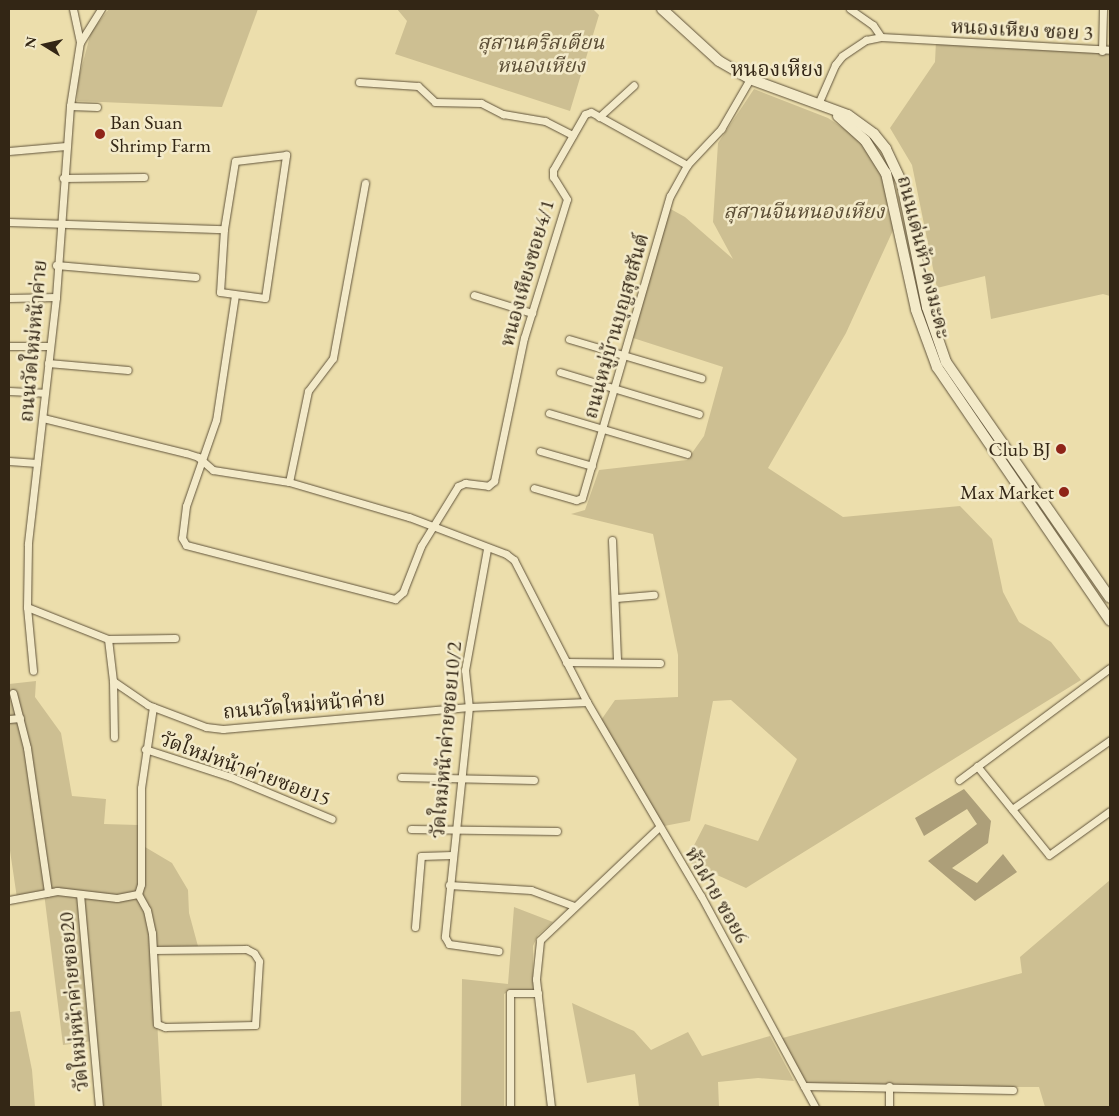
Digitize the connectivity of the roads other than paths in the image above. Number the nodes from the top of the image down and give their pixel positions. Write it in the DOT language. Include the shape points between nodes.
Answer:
graph roads {
  1 [pos="73,9"];
  2 [pos="101,9"];
  3 [pos="662,9"];
  4 [pos="850,9"];
  5 [pos="1103,9"];
  6 [pos="881,36"];
  7 [pos="80,42"];
  8 [pos="1110,50"];
  9 [pos="1102,51"];
  10 [pos="750,79"];
  11 [pos="359,82"];
  12 [pos="634,85"];
  13 [pos="818,104"];
  14 [pos="70,106"];
  15 [pos="97,107"];
  16 [pos="829,109"];
  17 [pos="599,117"];
  18 [pos="573,135"];
  19 [pos="66,146"];
  20 [pos="9,151"];
  21 [pos="687,165"];
  22 [pos="144,177"];
  23 [pos="63,178"];
  24 [pos="365,183"];
  25 [pos="902,184"];
  26 [pos="891,187"];
  27 [pos="60,221"];
  28 [pos="9,222"];
  29 [pos="224,230"];
  30 [pos="56,265"];
  31 [pos="196,277"];
  32 [pos="235,295"];
  33 [pos="474,295"];
  34 [pos="56,297"];
  35 [pos="9,298"];
  36 [pos="532,313"];
  37 [pos="569,340"];
  38 [pos="9,346"];
  39 [pos="49,346"];
  40 [pos="624,354"];
  41 [pos="48,363"];
  42 [pos="128,370"];
  43 [pos="560,372"];
  44 [pos="701,378"];
  45 [pos="614,389"];
  46 [pos="9,391"];
  47 [pos="44,393"];
  48 [pos="549,414"];
  49 [pos="699,414"];
  50 [pos="43,418"];
  51 [pos="602,429"];
  52 [pos="540,450"];
  53 [pos="687,454"];
  54 [pos="9,461"];
  55 [pos="37,463"];
  56 [pos="202,464"];
  57 [pos="592,466"];
  58 [pos="289,482"];
  59 [pos="534,488"];
  60 [pos="433,526"];
  61 [pos="612,540"];
  62 [pos="487,549"];
  63 [pos="654,595"];
  64 [pos="616,598"];
  65 [pos="1110,598"];
  66 [pos="27,607"];
  67 [pos="1110,621"];
  68 [pos="175,638"];
  69 [pos="108,639"];
  70 [pos="617,661"];
  71 [pos="566,662"];
  72 [pos="660,663"];
  73 [pos="1110,668"];
  74 [pos="34,671"];
  75 [pos="113,681"];
  76 [pos="13,693"];
  77 [pos="587,702"];
  78 [pos="153,707"];
  79 [pos="469,707"];
  80 [pos="20,718"];
  81 [pos="9,719"];
  82 [pos="114,737"];
  83 [pos="1110,740"];
  84 [pos="145,750"];
  85 [pos="977,766"];
  86 [pos="401,777"];
  87 [pos="461,778"];
  88 [pos="534,780"];
  89 [pos="959,780"];
  90 [pos="1012,809"];
  91 [pos="1110,811"];
  92 [pos="332,819"];
  93 [pos="659,826"];
  94 [pos="411,829"];
  95 [pos="455,829"];
  96 [pos="557,831"];
  97 [pos="452,856"];
  98 [pos="448,885"];
  99 [pos="48,892"];
  100 [pos="80,894"];
  101 [pos="138,894"];
  102 [pos="9,900"];
  103 [pos="574,906"];
  104 [pos="415,926"];
  105 [pos="153,950"];
  106 [pos="499,951"];
  107 [pos="538,994"];
  108 [pos="804,1086"];
  109 [pos="889,1086"];
  110 [pos="1013,1090"];
  111 [pos="99,1107"];
  112 [pos="510,1107"];
  113 [pos="551,1107"];
  114 [pos="816,1107"];
  115 [pos="889,1107"];
  1 -- 7 [label="street"];
  2 -- 7 [label="street, ถนนวัดใหม่หน้าค่าย"];
  3 -- 10 [label="main road, ถนนเด่นห้า-ดงมะดะ" via="700,47"];
  4 -- 6 [label="street" via="874,25"];
  5 -- 9 [label="street"];
  6 -- 9 [label="street, หนองเหียง ซอย 3"];
  6 -- 13 [label="street, หนองเหียง ซอย 3" via="866,40 842,56"];
  7 -- 14 [label="street, ถนนวัดใหม่หน้าค่าย"];
  8 -- 9 [label="street, หนองเหียง ซอย 3"];
  10 -- 13 [label="main road, ถนนเด่นห้า-ดงมะดะ"];
  10 -- 21 [label="street, ถนนหมู่บ้านบุญสุขสันต์" via="721,129"];
  11 -- 18 [label="street" via="418,86 435,102 481,104 503,114 545,121"];
  12 -- 17 [label="street"];
  13 -- 16 [label="main road, ถนนเด่นห้า-ดงมะดะ"];
  14 -- 15 [label="street"];
  14 -- 19 [label="street, ถนนวัดใหม่หน้าค่าย"];
  16 -- 25 [label="main road, ถนนเด่นห้า-ดงมะดะ" via="848,116 874,134 886,149"];
  16 -- 26 [label="main road, ถนนเด่นห้า-ดงมะดะ" via="865,140"];
  17 -- 18 [label="street, หนองเหียงซอย4/1" via="591,112 585,114"];
  17 -- 21 [label="street"];
  18 -- 36 [label="street, หนองเหียงซอย4/1" via="553,170 553,177 567,198"];
  19 -- 20 [label="street"];
  19 -- 23 [label="street, ถนนวัดใหม่หน้าค่าย"];
  21 -- 40 [label="street, ถนนหมู่บ้านบุญสุขสันต์" via="670,196"];
  22 -- 23 [label="street"];
  23 -- 27 [label="street, ถนนวัดใหม่หน้าค่าย"];
  24 -- 58 [label="street" via="333,358 308,391"];
  25 -- 26 [label="main road"];
  25 -- 65 [label="main road, ถนนเด่นห้า-ดงมะดะ" via="927,307 946,362"];
  26 -- 67 [label="main road, ถนนเด่นห้า-ดงมะดะ" via="916,310 936,367"];
  27 -- 28 [label="street"];
  27 -- 29 [label="street"];
  27 -- 30 [label="street, ถนนวัดใหม่หน้าค่าย"];
  29 -- 32 [label="street" via="220,292"];
  29 -- 32 [label="street" via="235,161 286,155 265,298"];
  30 -- 31 [label="street"];
  30 -- 34 [label="street, ถนนวัดใหม่หน้าค่าย"];
  32 -- 56 [label="street" via="216,420"];
  33 -- 36 [label="street"];
  34 -- 35 [label="street"];
  34 -- 39 [label="street, ถนนวัดใหม่หน้าค่าย"];
  36 -- 60 [label="street, หนองเหียงซอย4/1" via="494,482 488,486 465,483 458,486"];
  37 -- 40 [label="street"];
  38 -- 39 [label="street"];
  39 -- 41 [label="street, ถนนวัดใหม่หน้าค่าย"];
  40 -- 44 [label="street"];
  40 -- 45 [label="street, ถนนหมู่บ้านบุญสุขสันต์"];
  41 -- 42 [label="street"];
  41 -- 47 [label="street, ถนนวัดใหม่หน้าค่าย"];
  43 -- 45 [label="street"];
  45 -- 49 [label="street"];
  45 -- 51 [label="street, ถนนหมู่บ้านบุญสุขสันต์"];
  46 -- 47 [label="street"];
  47 -- 50 [label="street, ถนนวัดใหม่หน้าค่าย"];
  48 -- 51 [label="street"];
  50 -- 55 [label="street, ถนนวัดใหม่หน้าค่าย"];
  50 -- 56 [label="street, หัวฝาย ซอย6" via="186,453 198,457"];
  51 -- 53 [label="street"];
  51 -- 57 [label="street, ถนนหมู่บ้านบุญสุขสันต์"];
  52 -- 57 [label="street"];
  54 -- 55 [label="street"];
  55 -- 66 [label="street, ถนนวัดใหม่หน้าค่าย" via="28,544"];
  56 -- 58 [label="street, หัวฝาย ซอย6" via="213,470"];
  56 -- 60 [label="street" via="186,506 182,538 186,545 396,599 403,592 421,546"];
  57 -- 59 [label="street, ถนนหมู่บ้านบุญสุขสันต์" via="582,498 576,500"];
  58 -- 60 [label="street, หัวฝาย ซอย6"];
  60 -- 62 [label="street, หัวฝาย ซอย6"];
  61 -- 64 [label="street"];
  62 -- 71 [label="street, หัวฝาย ซอย6" via="506,554 514,560"];
  62 -- 79 [label="street, วัดใหม่หน้าค่ายซอย10/2" via="466,670"];
  63 -- 64 [label="street"];
  64 -- 70 [label="street"];
  66 -- 69 [label="street"];
  66 -- 74 [label="street, ถนนวัดใหม่หน้าค่าย"];
  68 -- 69 [label="street"];
  69 -- 75 [label="street"];
  70 -- 71 [label="street"];
  70 -- 72 [label="street"];
  71 -- 77 [label="street, หัวฝาย ซอย6"];
  73 -- 85 [label="street"];
  75 -- 78 [label="street, ถนนวัดใหม่หน้าค่าย"];
  75 -- 82 [label="street"];
  76 -- 80 [label="street"];
  77 -- 79 [label="street, ถนนวัดใหม่หน้าค่าย"];
  77 -- 93 [label="street, หัวฝาย ซอย6"];
  78 -- 79 [label="street, ถนนวัดใหม่หน้าค่าย" via="206,727 223,729"];
  78 -- 84 [label="street"];
  79 -- 87 [label="street, วัดใหม่หน้าค่ายซอย10/2"];
  80 -- 81 [label="street"];
  80 -- 99 [label="street"];
  83 -- 90 [label="street"];
  84 -- 92 [label="street, วัดใหม่หน้าค่ายซอย15" via="231,777"];
  84 -- 101 [label="street" via="141,788 141,884"];
  85 -- 89 [label="street"];
  85 -- 90 [label="street"];
  86 -- 87 [label="street"];
  87 -- 88 [label="street"];
  87 -- 95 [label="street, วัดใหม่หน้าค่ายซอย10/2"];
  90 -- 91 [label="street" via="1049,855"];
  93 -- 103 [label="street"];
  93 -- 108 [label="street, หัวฝาย ซอย6"];
  94 -- 95 [label="street"];
  95 -- 96 [label="street"];
  95 -- 97 [label="street, วัดใหม่หน้าค่ายซอย10/2"];
  97 -- 98 [label="street, วัดใหม่หน้าค่ายซอย10/2"];
  97 -- 104 [label="street" via="421,856"];
  98 -- 103 [label="street" via="531,890"];
  98 -- 106 [label="street, วัดใหม่หน้าค่ายซอย10/2" via="447,942"];
  99 -- 100 [label="street"];
  99 -- 102 [label="street"];
  100 -- 101 [label="street" via="128,898"];
  100 -- 111 [label="street, วัดใหม่หน้าค่ายซอย20"];
  101 -- 105 [label="street" via="147,910"];
  103 -- 107 [label="street" via="540,940"];
  105 -- 105 [label="street" via="157,1024 160,1027 255,1025 259,962 254,952 246,949"];
  107 -- 112 [label="street" via="510,994"];
  107 -- 113 [label="street"];
  108 -- 109 [label="street"];
  108 -- 114 [label="street, หัวฝาย ซอย6"];
  109 -- 110 [label="street"];
  109 -- 115 [label="street"];
}
